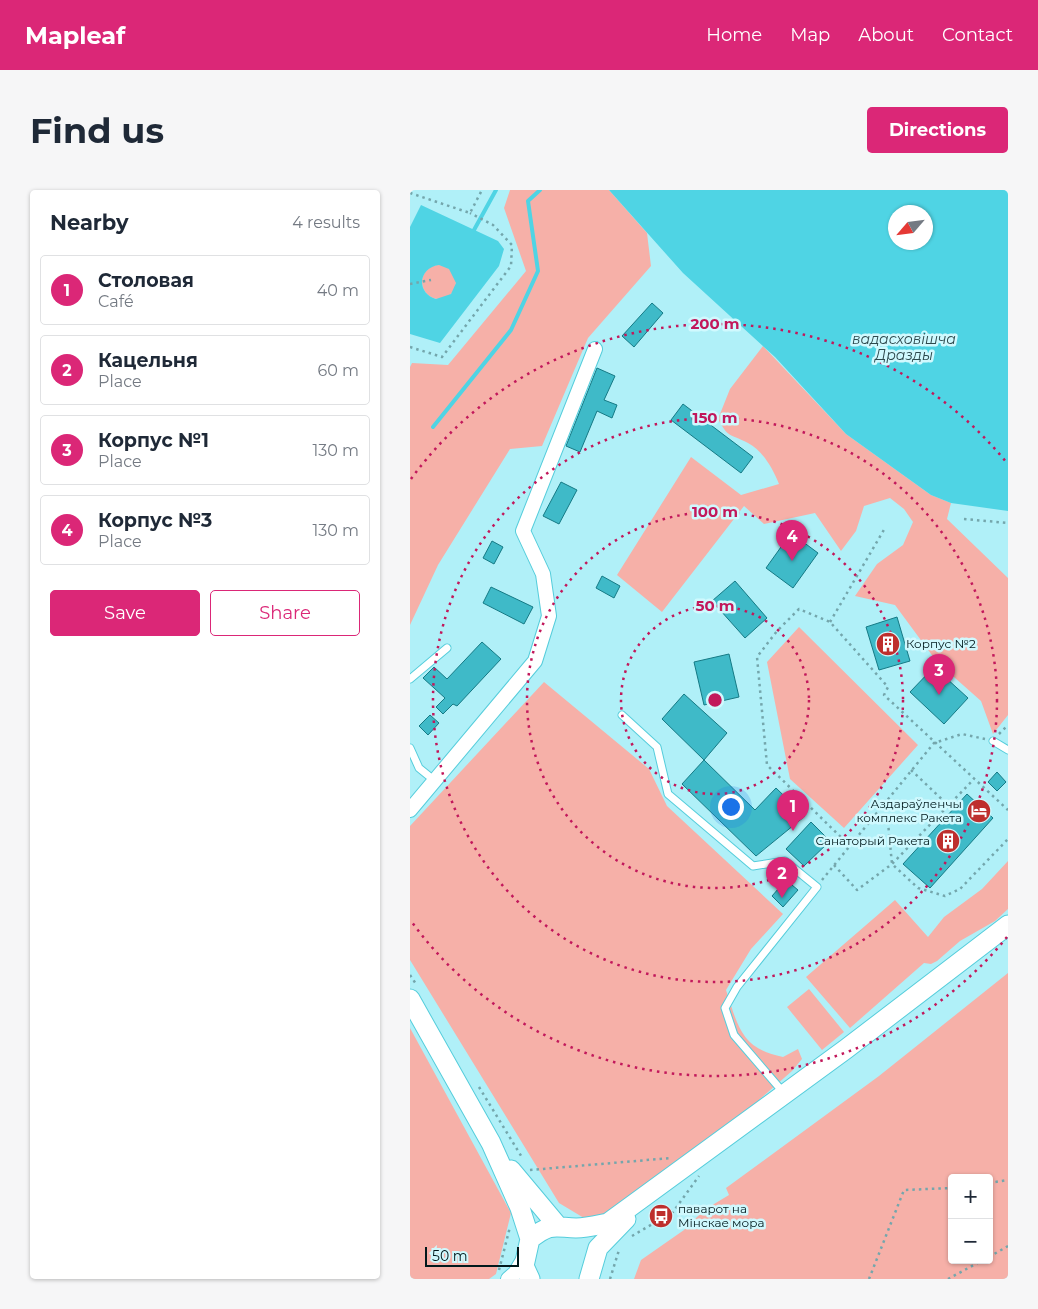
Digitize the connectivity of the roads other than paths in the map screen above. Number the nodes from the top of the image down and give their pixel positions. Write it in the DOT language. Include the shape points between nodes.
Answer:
graph roads {
  1 [pos="595,349"];
  2 [pos="447,648"];
  3 [pos="410,679"];
  4 [pos="622,714"];
  5 [pos="993,741"];
  6 [pos="410,748"];
  7 [pos="1008,750"];
  8 [pos="435,782"];
  9 [pos="410,810"];
  10 [pos="1008,926"];
  11 [pos="415,996"];
  12 [pos="784,1094"];
  13 [pos="491,1144"];
  14 [pos="670,1180"];
  15 [pos="557,1225"];
  16 [pos="576,1228"];
  17 [pos="530,1239"];
  18 [pos="524,1258"];
  19 [pos="590,1275"];
  20 [pos="503,1279"];
  21 [pos="530,1279"];
  1 -- 8 [label="street" via="523,531 543,574 549,616 535,661"];
  2 -- 3 [label="lane"];
  4 -- 12 [label="lane" via="657,747 668,794 753,866 785,861 817,887 737,987 725,1008 734,1035"];
  5 -- 7 [label="lane"];
  6 -- 8 [label="lane" via="419,768"];
  8 -- 9 [label="street"];
  10 -- 12 [label="street"];
  11 -- 13 [label="street"];
  12 -- 14 [label="street"];
  13 -- 15 [label="street"];
  13 -- 17 [label="street" via="529,1229"];
  14 -- 16 [label="street" via="608,1223"];
  14 -- 19 [label="street" via="598,1248"];
  15 -- 16 [label="street"];
  15 -- 17 [label="street"];
  16 -- 19 [label="street" via="588,1240 592,1250"];
  17 -- 18 [label="street"];
  18 -- 20 [label="street" via="515,1273"];
  18 -- 21 [label="street"];
}
